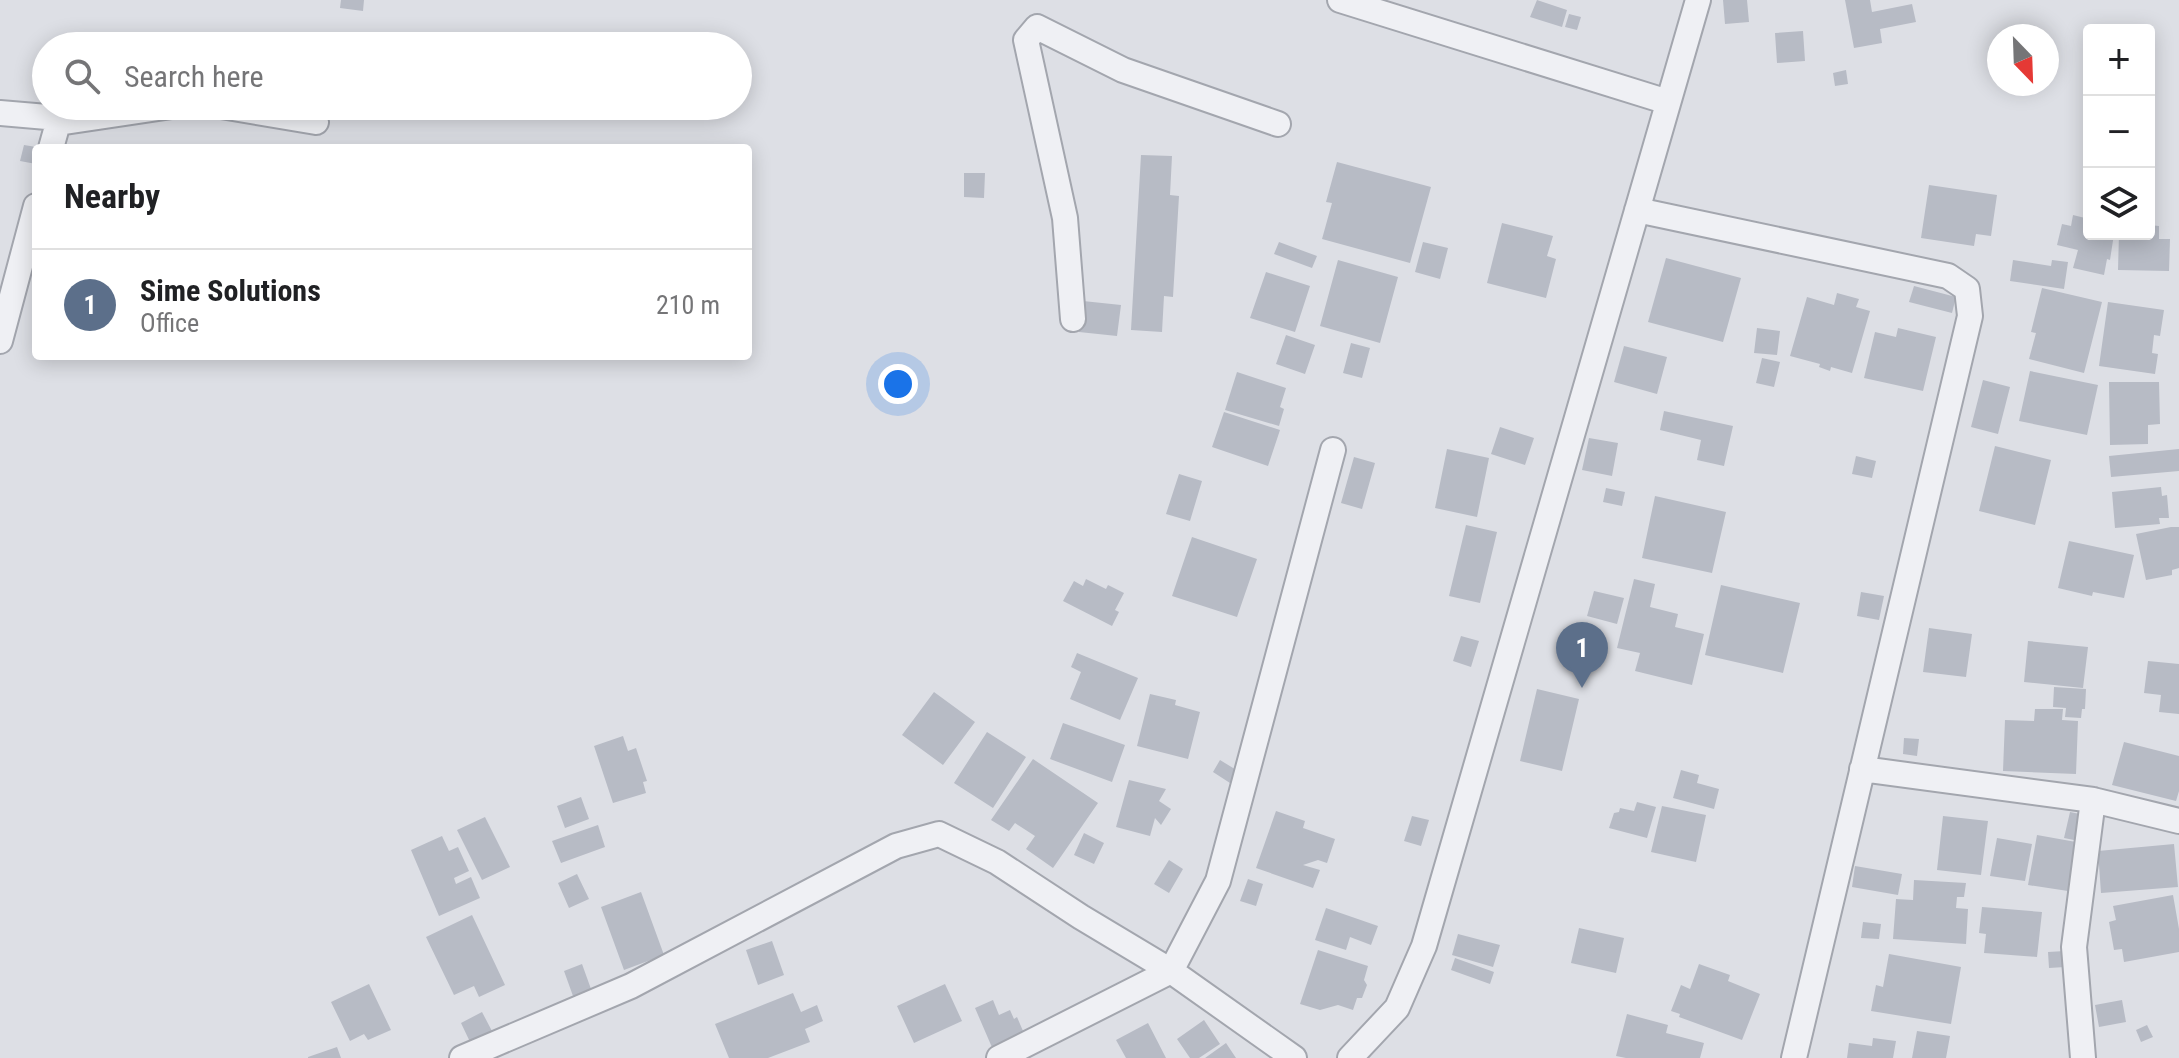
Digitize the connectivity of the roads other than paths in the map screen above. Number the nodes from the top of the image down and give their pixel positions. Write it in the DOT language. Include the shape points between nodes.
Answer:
graph roads {
  1 [pos="1340,0"];
  2 [pos="1698,0"];
  3 [pos="1668,102"];
  4 [pos="0,113"];
  5 [pos="32,116"];
  6 [pos="52,120"];
  7 [pos="78,120"];
  8 [pos="304,120"];
  9 [pos="316,122"];
  10 [pos="58,123"];
  11 [pos="1278,124"];
  12 [pos="52,144"];
  13 [pos="1637,210"];
  14 [pos="32,221"];
  15 [pos="1073,319"];
  16 [pos="0,341"];
  17 [pos="1333,450"];
  18 [pos="1862,769"];
  19 [pos="2093,800"];
  20 [pos="2179,821"];
  21 [pos="1171,971"];
  22 [pos="462,1058"];
  23 [pos="999,1058"];
  24 [pos="1294,1058"];
  25 [pos="1350,1058"];
  26 [pos="1794,1058"];
  27 [pos="2083,1058"];
  1 -- 3 [label="street"];
  2 -- 3 [label="street"];
  3 -- 13 [label="street"];
  4 -- 5 [label="street"];
  6 -- 10 [label="street"];
  7 -- 10 [label="street"];
  8 -- 9 [label="street"];
  10 -- 12 [label="street"];
  11 -- 15 [label="street" via="1123,70 1037,27 1026,40 1065,218"];
  13 -- 18 [label="street" via="1948,276 1967,289 1970,316"];
  13 -- 25 [label="street" via="1424,946 1397,1008"];
  14 -- 16 [label="street"];
  17 -- 21 [label="street" via="1218,881"];
  18 -- 19 [label="street"];
  18 -- 26 [label="street"];
  19 -- 20 [label="street"];
  19 -- 27 [label="street" via="2074,947"];
  21 -- 22 [label="street" via="997,862 939,834 896,846 631,986"];
  21 -- 23 [label="street"];
  21 -- 24 [label="street"];
}
